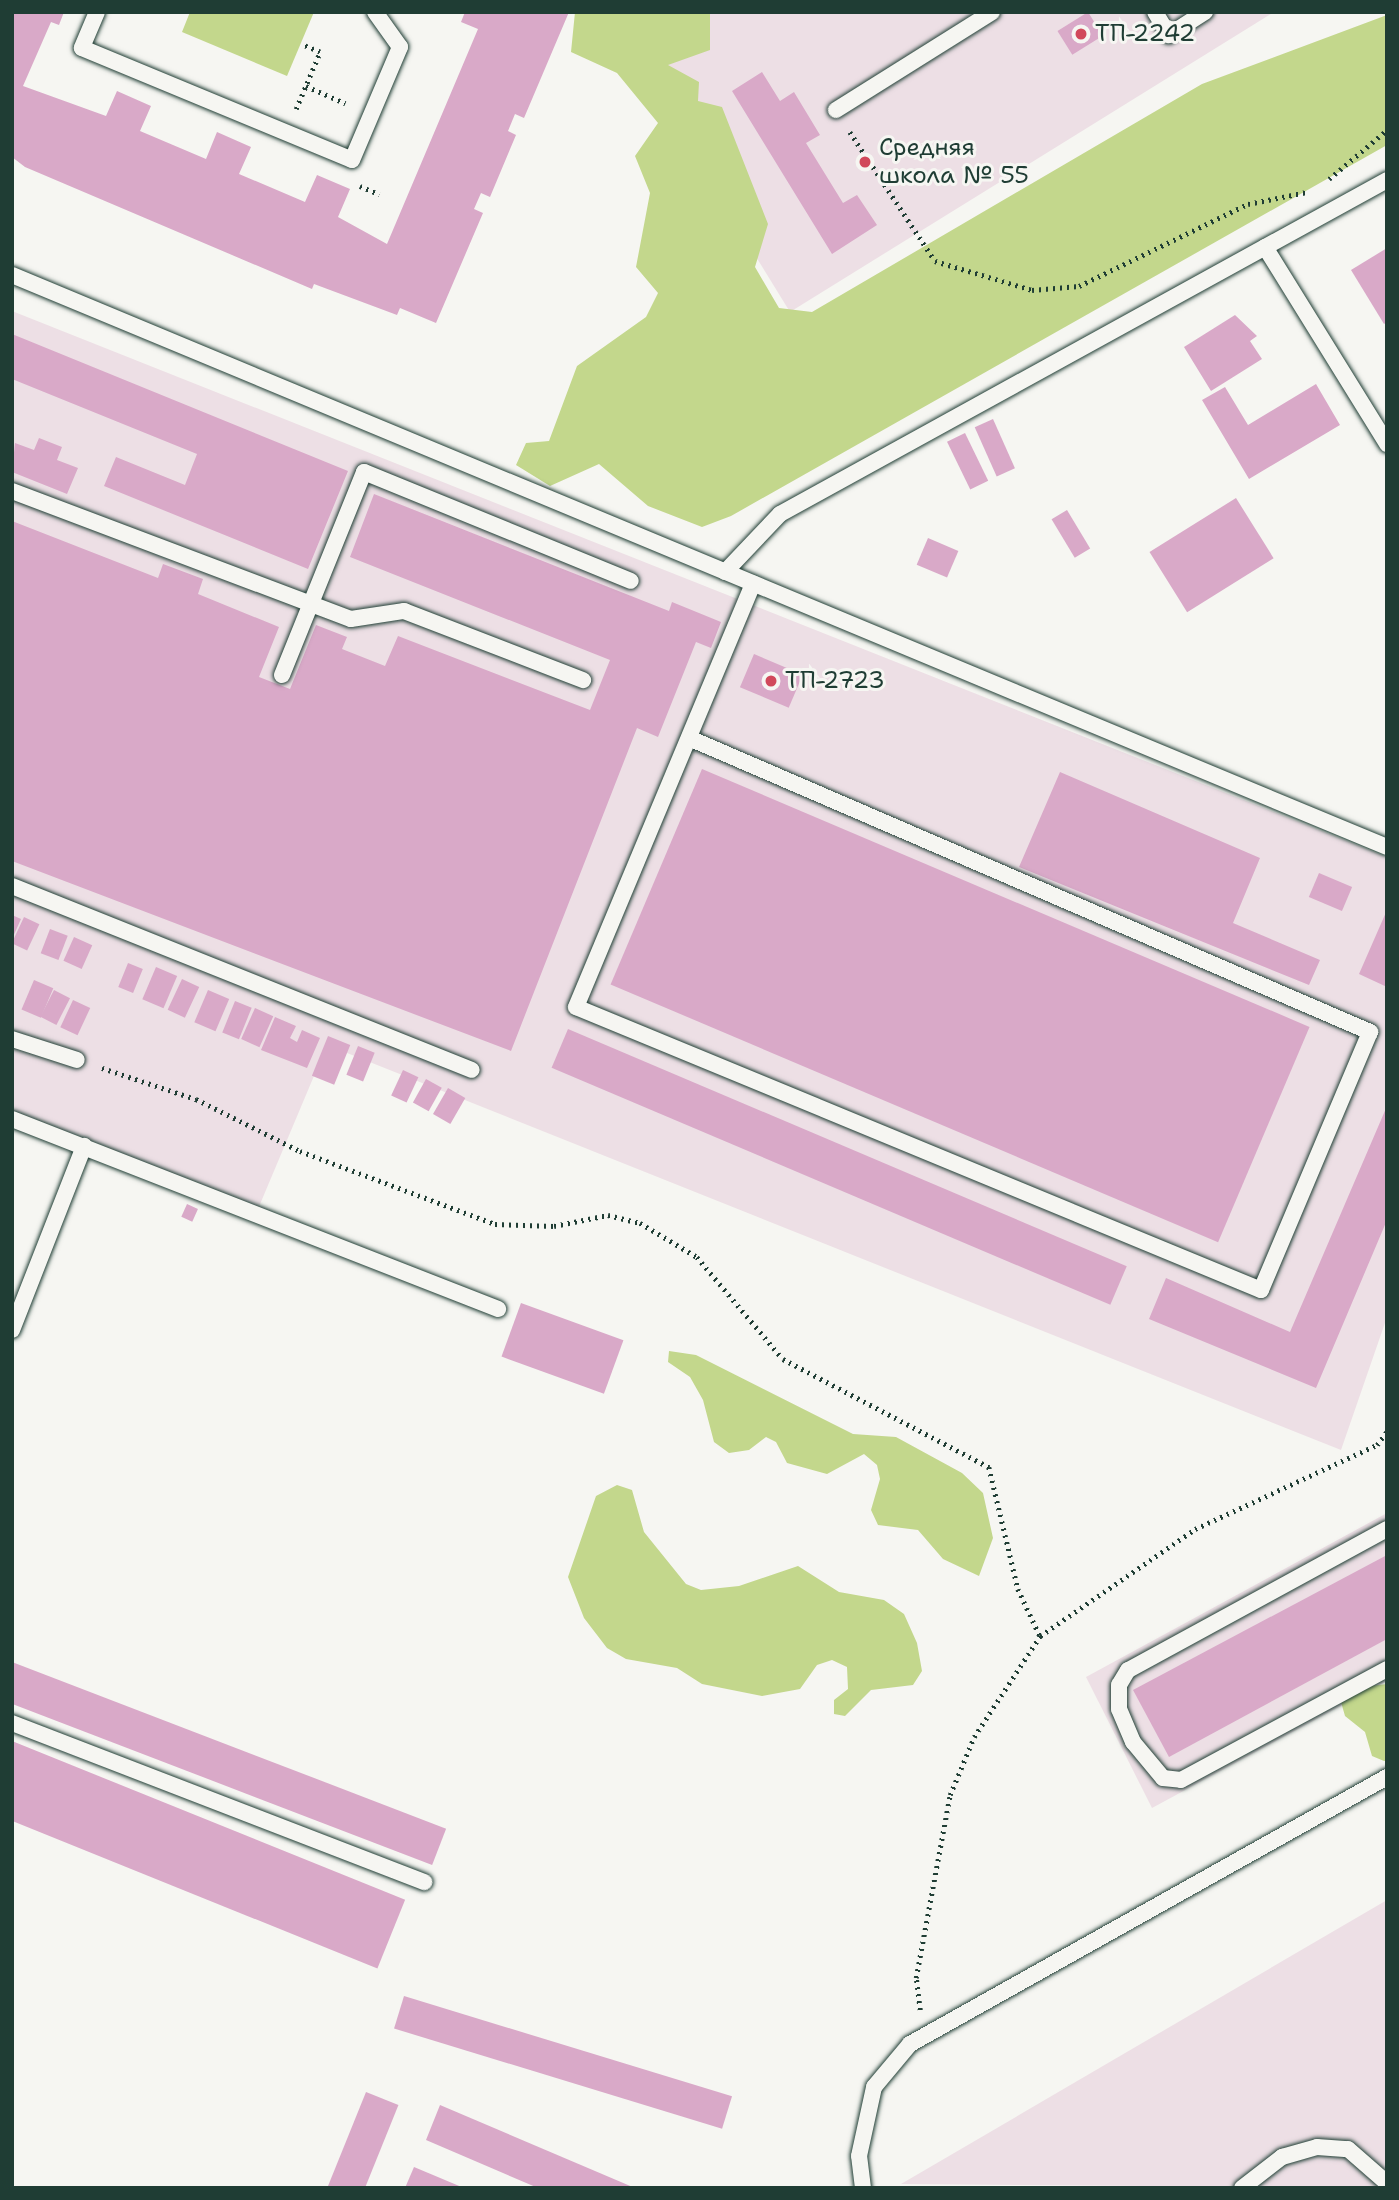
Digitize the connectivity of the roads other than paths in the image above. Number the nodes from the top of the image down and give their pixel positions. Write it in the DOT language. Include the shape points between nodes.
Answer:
graph roads {
  1 [pos="97,12"];
  2 [pos="375,12"];
  3 [pos="992,12"];
  4 [pos="1155,12"];
  5 [pos="1205,12"];
  6 [pos="836,110"];
  7 [pos="1387,180"];
  8 [pos="1265,247"];
  9 [pos="12,275"];
  10 [pos="1387,444"];
  11 [pos="12,491"];
  12 [pos="725,572"];
  13 [pos="631,581"];
  14 [pos="753,583"];
  15 [pos="311,604"];
  16 [pos="282,675"];
  17 [pos="583,680"];
  18 [pos="689,738"];
  19 [pos="1387,847"];
  20 [pos="12,886"];
  21 [pos="12,1039"];
  22 [pos="77,1060"];
  23 [pos="472,1070"];
  24 [pos="12,1119"];
  25 [pos="83,1146"];
  26 [pos="498,1309"];
  27 [pos="12,1330"];
  28 [pos="1387,1529"];
  29 [pos="1387,1669"];
  30 [pos="12,1723"];
  31 [pos="1387,1777"];
  32 [pos="424,1882"];
  33 [pos="1387,2183"];
  34 [pos="863,2188"];
  35 [pos="1242,2188"];
  1 -- 2 [label="lane" via="82,48 352,160 400,47"];
  3 -- 6 [label="lane"];
  4 -- 5 [label="lane" via="1169,34"];
  7 -- 8 [label="lane"];
  8 -- 10 [label="lane"];
  8 -- 12 [label="lane" via="780,514"];
  9 -- 12 [label="lane"];
  11 -- 15 [label="lane"];
  12 -- 14 [label="lane"];
  13 -- 15 [label="lane" via="364,472"];
  14 -- 18 [label="lane"];
  14 -- 19 [label="lane"];
  15 -- 16 [label="lane"];
  15 -- 17 [label="lane" via="351,619 404,611"];
  18 -- 18 [label="lane" via="576,1007 1261,1290 1370,1032"];
  20 -- 23 [label="lane"];
  21 -- 22 [label="lane"];
  24 -- 25 [label="lane"];
  25 -- 26 [label="lane"];
  25 -- 27 [label="lane"];
  28 -- 29 [label="lane" via="1128,1670 1119,1685 1119,1709 1133,1742 1163,1778 1181,1780"];
  30 -- 32 [label="lane"];
  31 -- 34 [label="lane" via="910,2044 874,2087 859,2156"];
  33 -- 35 [label="lane" via="1348,2149 1317,2147 1282,2157"];
}
